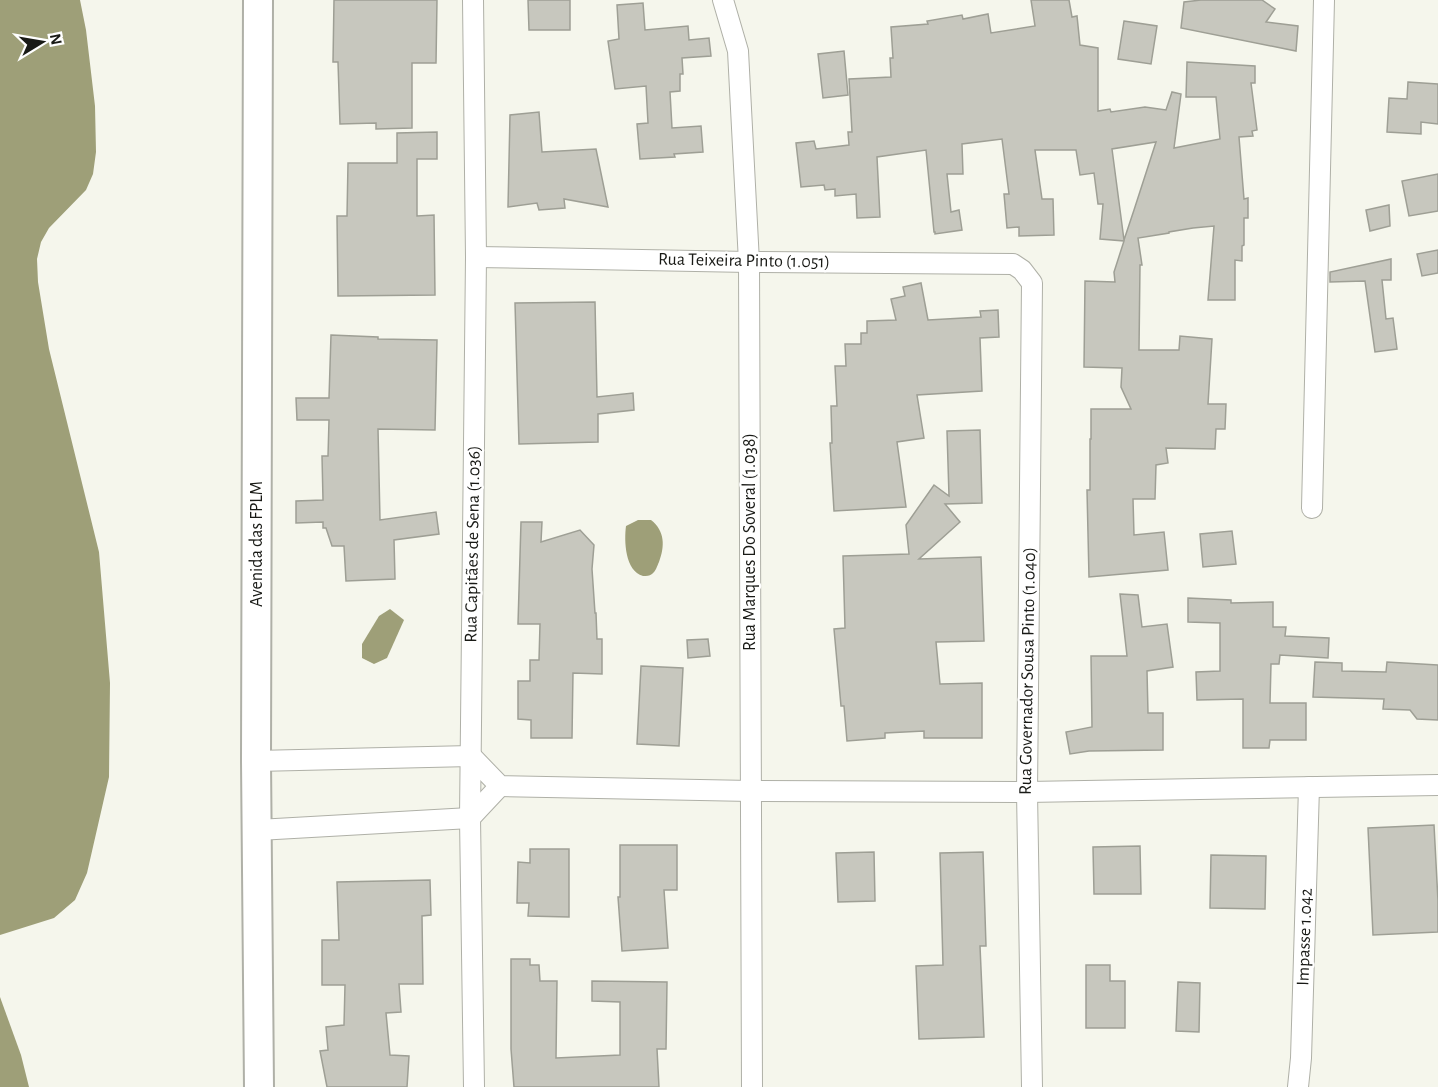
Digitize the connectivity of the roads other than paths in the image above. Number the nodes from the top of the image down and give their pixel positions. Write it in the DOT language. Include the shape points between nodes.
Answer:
graph roads {
  1 [pos="258,0"];
  2 [pos="473,0"];
  3 [pos="723,0"];
  4 [pos="1324,0"];
  5 [pos="476,257"];
  6 [pos="749,262"];
  7 [pos="1012,264"];
  8 [pos="1312,508"];
  9 [pos="471,756"];
  10 [pos="256,761"];
  11 [pos="1438,785"];
  12 [pos="500,786"];
  13 [pos="1309,787"];
  14 [pos="751,791"];
  15 [pos="1027,792"];
  16 [pos="470,818"];
  17 [pos="258,830"];
  18 [pos="259,1087"];
  19 [pos="474,1087"];
  20 [pos="752,1087"];
  21 [pos="1032,1087"];
  22 [pos="1298,1087"];
  1 -- 10 [label="street, Avenida das FPLM"];
  2 -- 5 [label="street, Rua Capitães de Sena (1.036)"];
  3 -- 6 [label="street, Rua Marques Do Soveral (1.038)" via="738,51"];
  4 -- 8 [label="street"];
  5 -- 6 [label="street, Rua Teixeira Pinto (1.051)"];
  5 -- 9 [label="street, Rua Capitães de Sena (1.036)"];
  6 -- 7 [label="street, Rua Teixeira Pinto (1.051)"];
  6 -- 14 [label="street, Rua Marques Do Soveral (1.038)"];
  7 -- 15 [label="street, Rua Governador Sousa Pinto (1.040)" via="1032,282"];
  9 -- 10 [label="street"];
  9 -- 12 [label="street"];
  9 -- 16 [label="street, Rua Capitães de Sena (1.036)"];
  10 -- 17 [label="street, Avenida das FPLM"];
  11 -- 13 [label="street"];
  12 -- 14 [label="street"];
  12 -- 16 [label="street"];
  13 -- 15 [label="street"];
  13 -- 22 [label="street, Impasse 1.042"];
  14 -- 15 [label="street"];
  14 -- 20 [label="street, Rua Marques Do Soveral (1.038)"];
  15 -- 21 [label="street, Rua Governador Sousa Pinto (1.040)"];
  16 -- 17 [label="street"];
  16 -- 19 [label="street, Rua Capitães de Sena (1.036)"];
  17 -- 18 [label="street, Avenida das FPLM"];
}
